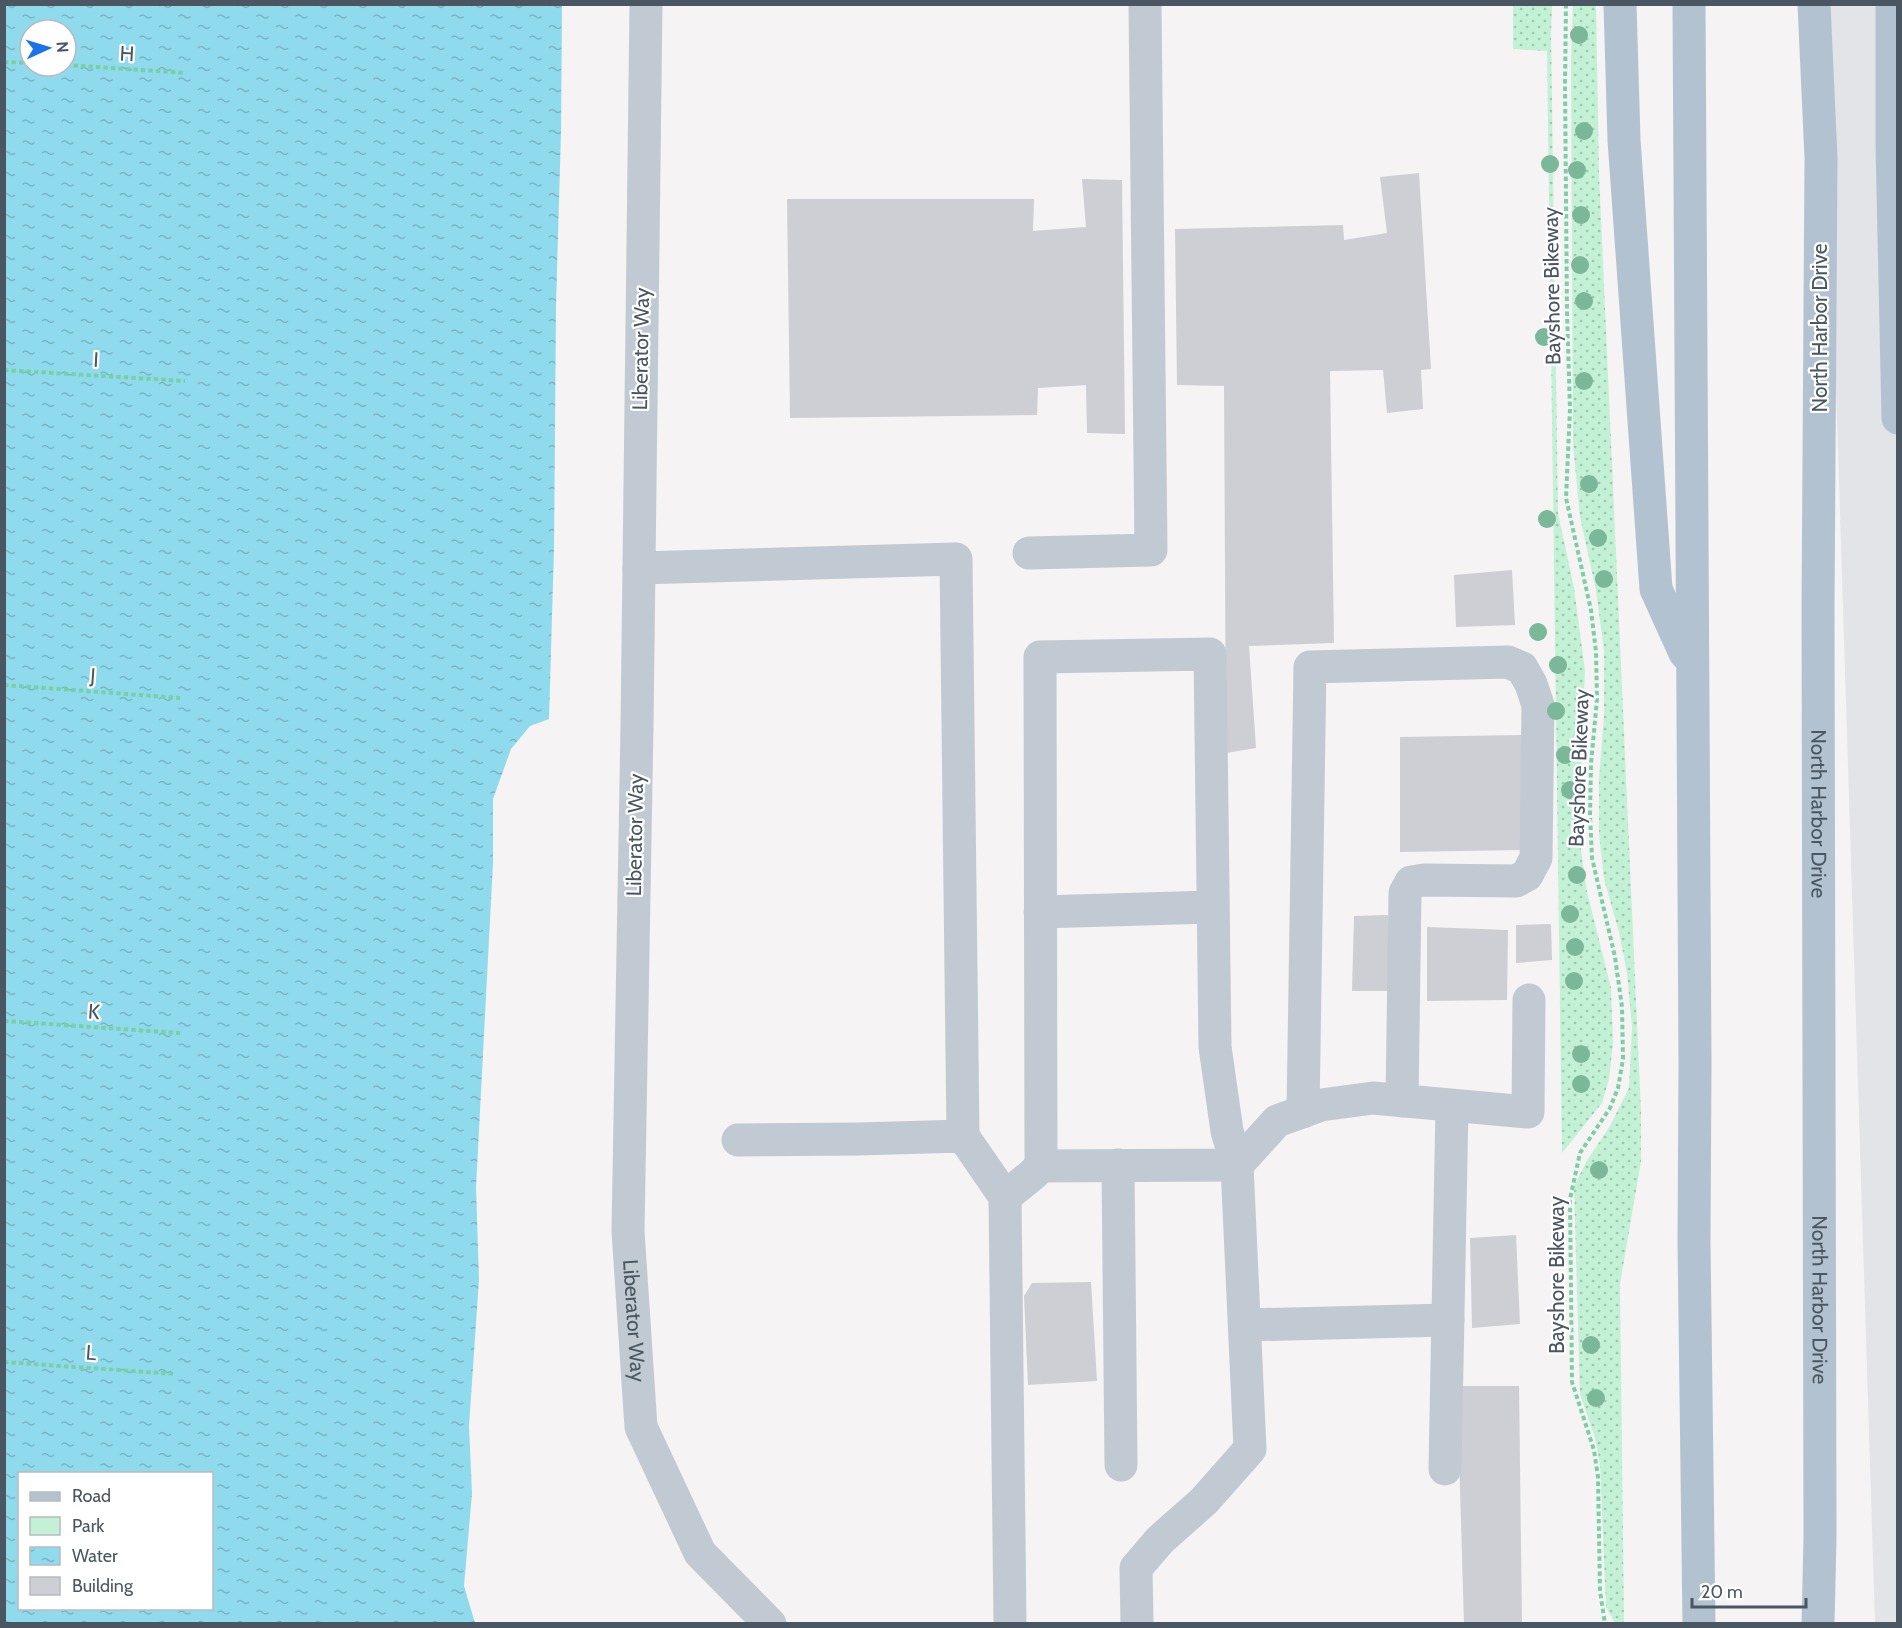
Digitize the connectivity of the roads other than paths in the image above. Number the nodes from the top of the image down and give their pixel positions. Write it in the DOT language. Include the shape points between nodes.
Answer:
graph roads {
  1 [pos="646,4"];
  2 [pos="1145,4"];
  3 [pos="1620,4"];
  4 [pos="1689,4"];
  5 [pos="1815,4"];
  6 [pos="1892,4"];
  7 [pos="1898,418"];
  8 [pos="1029,553"];
  9 [pos="639,568"];
  10 [pos="1693,659"];
  11 [pos="1212,907"];
  12 [pos="1040,912"];
  13 [pos="1528,1000"];
  14 [pos="1402,1101"];
  15 [pos="1452,1106"];
  16 [pos="1303,1112"];
  17 [pos="963,1136"];
  18 [pos="738,1140"];
  19 [pos="1118,1165"];
  20 [pos="1237,1165"];
  21 [pos="1041,1166"];
  22 [pos="1005,1197"];
  23 [pos="1448,1320"];
  24 [pos="1245,1325"];
  25 [pos="1121,1465"];
  26 [pos="1445,1469"];
  27 [pos="770,1623"];
  28 [pos="1010,1623"];
  29 [pos="1137,1623"];
  30 [pos="1699,1623"];
  31 [pos="1818,1623"];
  1 -- 9 [label="street, Liberator Way"];
  2 -- 8 [label="street" via="1151,550"];
  3 -- 10 [label="main road" via="1624,140 1656,589 1685,653"];
  4 -- 10 [label="main road"];
  5 -- 31 [label="main road, North Harbor Drive" via="1821,158"];
  6 -- 7 [label="main road"];
  9 -- 17 [label="street" via="956,559"];
  9 -- 27 [label="street, Liberator Way" via="628,1231 640,1427 700,1553"];
  10 -- 30 [label="main road"];
  11 -- 12 [label="street"];
  11 -- 12 [label="street" via="1210,654 1040,657"];
  11 -- 20 [label="street" via="1215,1047 1227,1131"];
  12 -- 21 [label="street"];
  13 -- 15 [label="street" via="1528,1112"];
  14 -- 15 [label="street"];
  14 -- 16 [label="street" via="1373,1098 1321,1105"];
  14 -- 16 [label="street" via="1404,893 1411,882 1424,880 1516,881 1527,875 1536,858 1538,705 1522,668 1508,662 1310,667"];
  15 -- 23 [label="street"];
  16 -- 20 [label="street" via="1277,1121"];
  17 -- 18 [label="street"];
  17 -- 22 [label="street"];
  19 -- 20 [label="street"];
  19 -- 21 [label="street"];
  19 -- 25 [label="street"];
  20 -- 24 [label="street"];
  21 -- 22 [label="street"];
  22 -- 28 [label="street"];
  23 -- 24 [label="street"];
  23 -- 26 [label="street"];
  24 -- 29 [label="street" via="1250,1449 1136,1568"];
}
